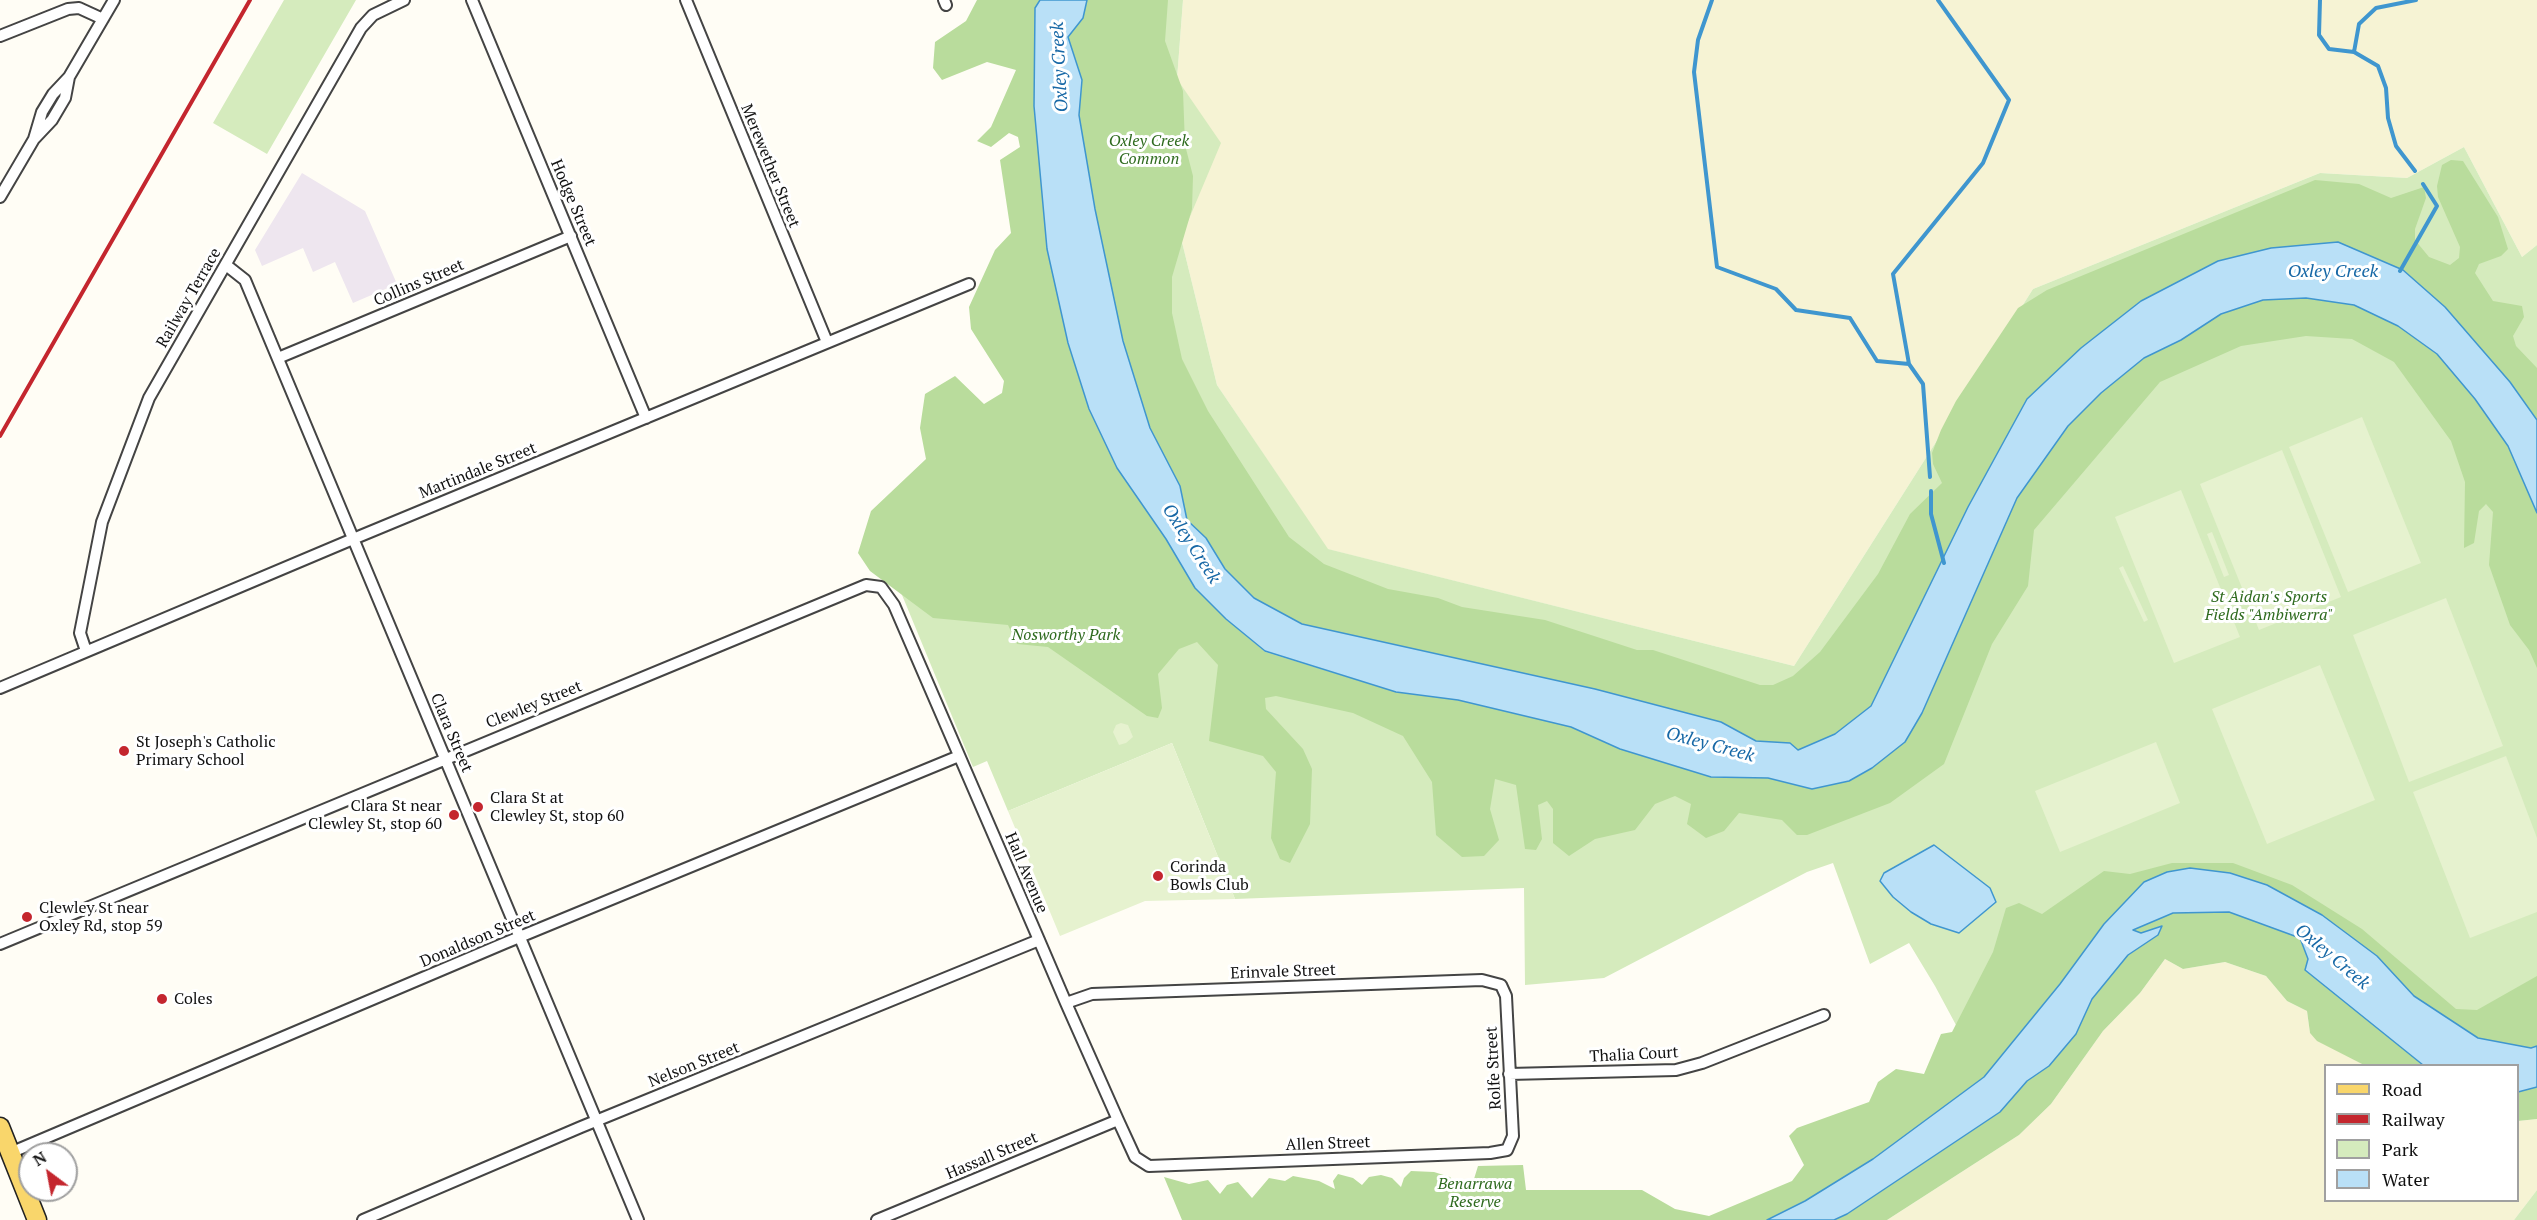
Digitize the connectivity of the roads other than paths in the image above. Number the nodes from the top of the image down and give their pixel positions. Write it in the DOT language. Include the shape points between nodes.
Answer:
graph roads {
  1 [pos="114,0"];
  2 [pos="404,0"];
  3 [pos="472,0"];
  4 [pos="686,0"];
  5 [pos="103,19"];
  6 [pos="0,36"];
  7 [pos="0,197"];
  8 [pos="571,236"];
  9 [pos="226,265"];
  10 [pos="969,284"];
  11 [pos="827,342"];
  12 [pos="278,358"];
  13 [pos="646,418"];
  14 [pos="353,539"];
  15 [pos="881,587"];
  16 [pos="86,651"];
  17 [pos="0,688"];
  18 [pos="959,756"];
  19 [pos="446,757"];
  20 [pos="520,937"];
  21 [pos="1039,940"];
  22 [pos="0,944"];
  23 [pos="1501,985"];
  24 [pos="1066,1003"];
  25 [pos="1824,1015"];
  26 [pos="1509,1074"];
  27 [pos="597,1120"];
  28 [pos="1118,1120"];
  29 [pos="0,1127"];
  30 [pos="1507,1150"];
  31 [pos="10,1153"];
  32 [pos="1149,1166"];
  33 [pos="37,1220"];
  34 [pos="363,1220"];
  35 [pos="638,1220"];
  36 [pos="877,1220"];
  1 -- 5 [label="street"];
  2 -- 9 [label="street, Railway Terrace" via="374,15 362,28"];
  3 -- 8 [label="street, Hodge Street"];
  4 -- 11 [label="street, Merewether Street"];
  5 -- 6 [label="street" via="79,8 68,9"];
  5 -- 7 [label="street" via="69,77 65,98 52,120 33,139"];
  8 -- 12 [label="street, Collins Street"];
  8 -- 13 [label="street, Hodge Street"];
  9 -- 12 [label="street, Clara Street" via="245,280"];
  9 -- 16 [label="street, Railway Terrace" via="145,406 106,507 80,633"];
  10 -- 11 [label="street, Martindale Street"];
  11 -- 13 [label="street, Martindale Street"];
  12 -- 14 [label="street, Clara Street"];
  13 -- 14 [label="street, Martindale Street"];
  14 -- 16 [label="street, Martindale Street"];
  14 -- 19 [label="street, Clara Street"];
  15 -- 18 [label="street, Hall Avenue" via="894,605"];
  15 -- 19 [label="street, Clewley Street" via="866,585"];
  16 -- 17 [label="street, Martindale Street"];
  18 -- 20 [label="street, Donaldson Street"];
  18 -- 21 [label="street, Hall Avenue"];
  19 -- 20 [label="street, Clara Street"];
  19 -- 22 [label="street, Clewley Street"];
  20 -- 27 [label="street, Clara Street"];
  20 -- 31 [label="street, Donaldson Street"];
  21 -- 24 [label="street, Hall Avenue"];
  21 -- 27 [label="street, Nelson Street"];
  23 -- 24 [label="street, Erinvale Street" via="1482,980 1092,994"];
  23 -- 26 [label="street, Rolfe Street" via="1506,996"];
  24 -- 28 [label="street, Hall Avenue"];
  25 -- 26 [label="street, Thalia Court" via="1676,1070"];
  26 -- 30 [label="street, Rolfe Street" via="1513,1136"];
  27 -- 34 [label="street, Nelson Street"];
  27 -- 35 [label="street, Clara Street"];
  28 -- 32 [label="street, Hall Avenue" via="1135,1157"];
  28 -- 36 [label="street, Hassall Street"];
  29 -- 31 [label="main road"];
  30 -- 32 [label="street, Allen Street"];
  31 -- 33 [label="main road"];
}
